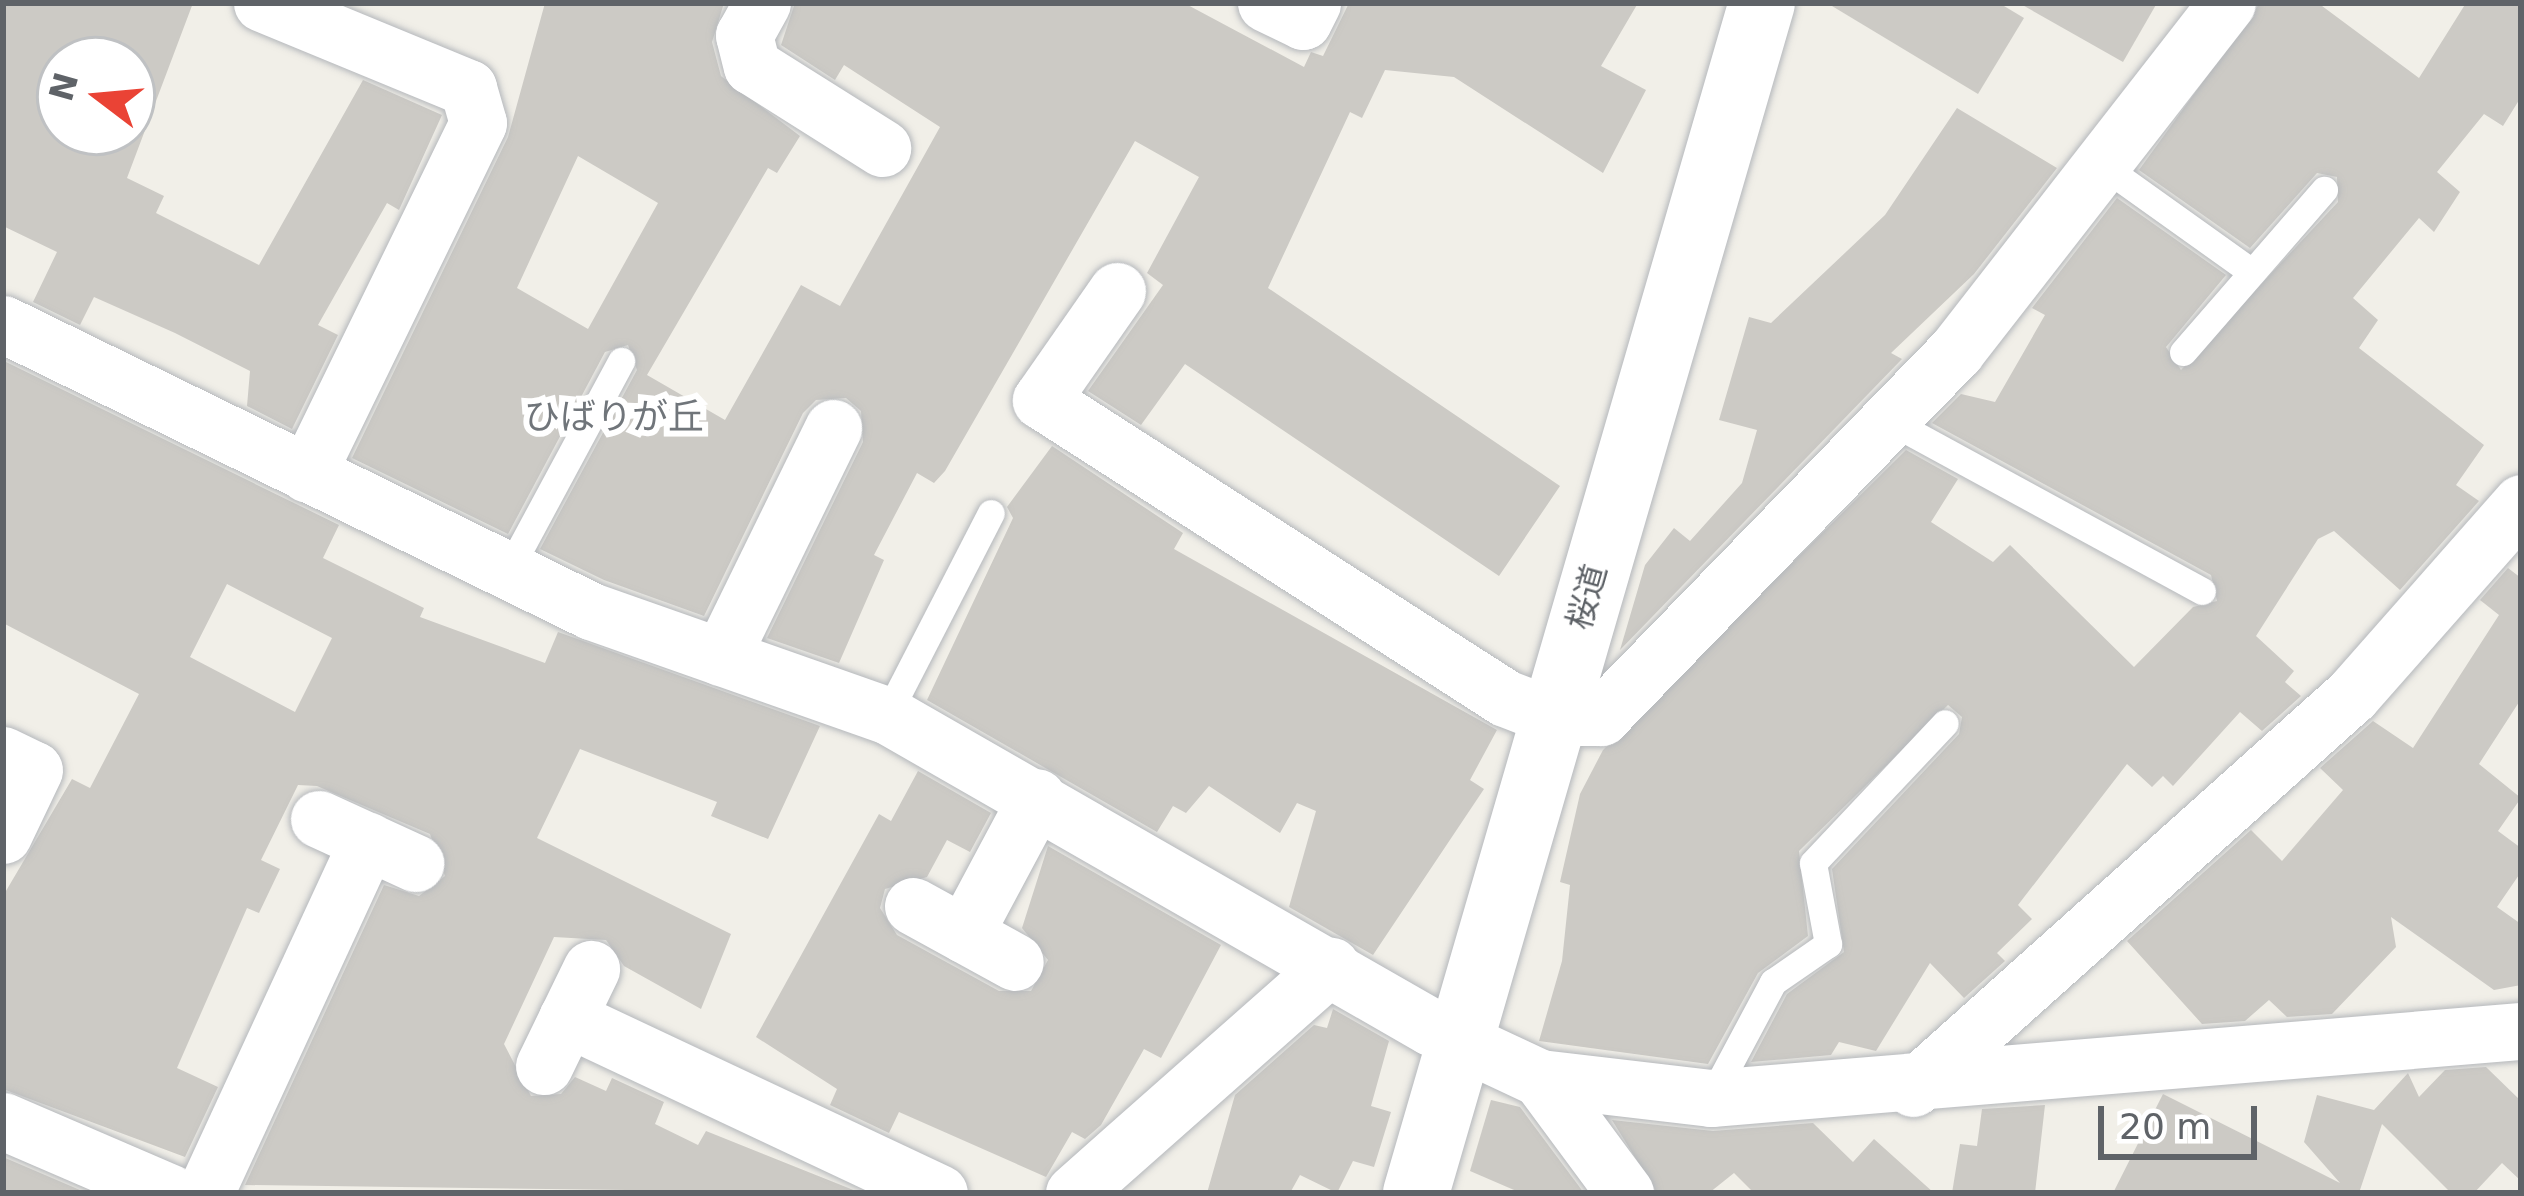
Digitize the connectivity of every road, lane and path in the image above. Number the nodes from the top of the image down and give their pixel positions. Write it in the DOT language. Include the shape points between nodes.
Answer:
graph roads {
  1 [pos="262,3"];
  2 [pos="762,3"];
  3 [pos="1266,3"];
  4 [pos="1312,3"];
  5 [pos="1762,3"];
  6 [pos="2227,3"];
  7 [pos="882,148"];
  8 [pos="2106,168"];
  9 [pos="2324,190"];
  10 [pos="2252,272"];
  11 [pos="1117,291"];
  12 [pos="3,324"];
  13 [pos="2183,352"];
  14 [pos="621,361"];
  15 [pos="1892,422"];
  16 [pos="833,428"];
  17 [pos="307,474"];
  18 [pos="2521,503"];
  19 [pos="991,512"];
  20 [pos="507,573"];
  21 [pos="2202,591"];
  22 [pos="721,657"];
  23 [pos="887,716"];
  24 [pos="1554,717"];
  25 [pos="1945,723"];
  26 [pos="3,755"];
  27 [pos="1037,797"];
  28 [pos="3,835"];
  29 [pos="367,841"];
  30 [pos="914,906"];
  31 [pos="964,934"];
  32 [pos="1015,962"];
  33 [pos="1331,966"];
  34 [pos="567,1018"];
  35 [pos="2521,1031"];
  36 [pos="1460,1042"];
  37 [pos="1540,1078"];
  38 [pos="1913,1088"];
  39 [pos="1711,1098"];
  40 [pos="3,1121"];
  41 [pos="170,1193"];
  42 [pos="205,1193"];
  43 [pos="939,1193"];
  44 [pos="1074,1193"];
  45 [pos="1416,1193"];
  46 [pos="1625,1193"];
  1 -- 17 [label="street" via="468,88 478,122"];
  2 -- 7 [label="street" via="744,35 752,66"];
  3 -- 4 [label="street" via="1303,21"];
  5 -- 24 [label="street, 桜道"];
  6 -- 8 [label="street"];
  8 -- 10 [label="lane"];
  8 -- 15 [label="street"];
  9 -- 10 [label="lane"];
  10 -- 13 [label="lane"];
  11 -- 24 [label="street" via="1041,400 1505,698"];
  12 -- 17 [label="street"];
  14 -- 20 [label="lane"];
  15 -- 21 [label="lane"];
  15 -- 24 [label="street" via="1623,704 1601,717"];
  16 -- 22 [label="street"];
  17 -- 20 [label="street"];
  18 -- 38 [label="street" via="2352,695"];
  19 -- 23 [label="lane"];
  20 -- 22 [label="street"];
  22 -- 23 [label="street"];
  23 -- 27 [label="street"];
  24 -- 36 [label="street, 桜道"];
  25 -- 39 [label="lane" via="1813,863 1828,944 1773,982"];
  26 -- 28 [label="street" via="34,770"];
  27 -- 31 [label="street"];
  27 -- 33 [label="street"];
  29 -- 42 [label="street"];
  30 -- 31 [label="street"];
  31 -- 32 [label="street"];
  33 -- 36 [label="street"];
  33 -- 44 [label="street"];
  34 -- 43 [label="street"];
  35 -- 38 [label="street"];
  36 -- 37 [label="street"];
  36 -- 45 [label="street, 桜道"];
  37 -- 39 [label="street"];
  37 -- 46 [label="street"];
  38 -- 39 [label="street"];
  40 -- 41 [label="street"];
}
